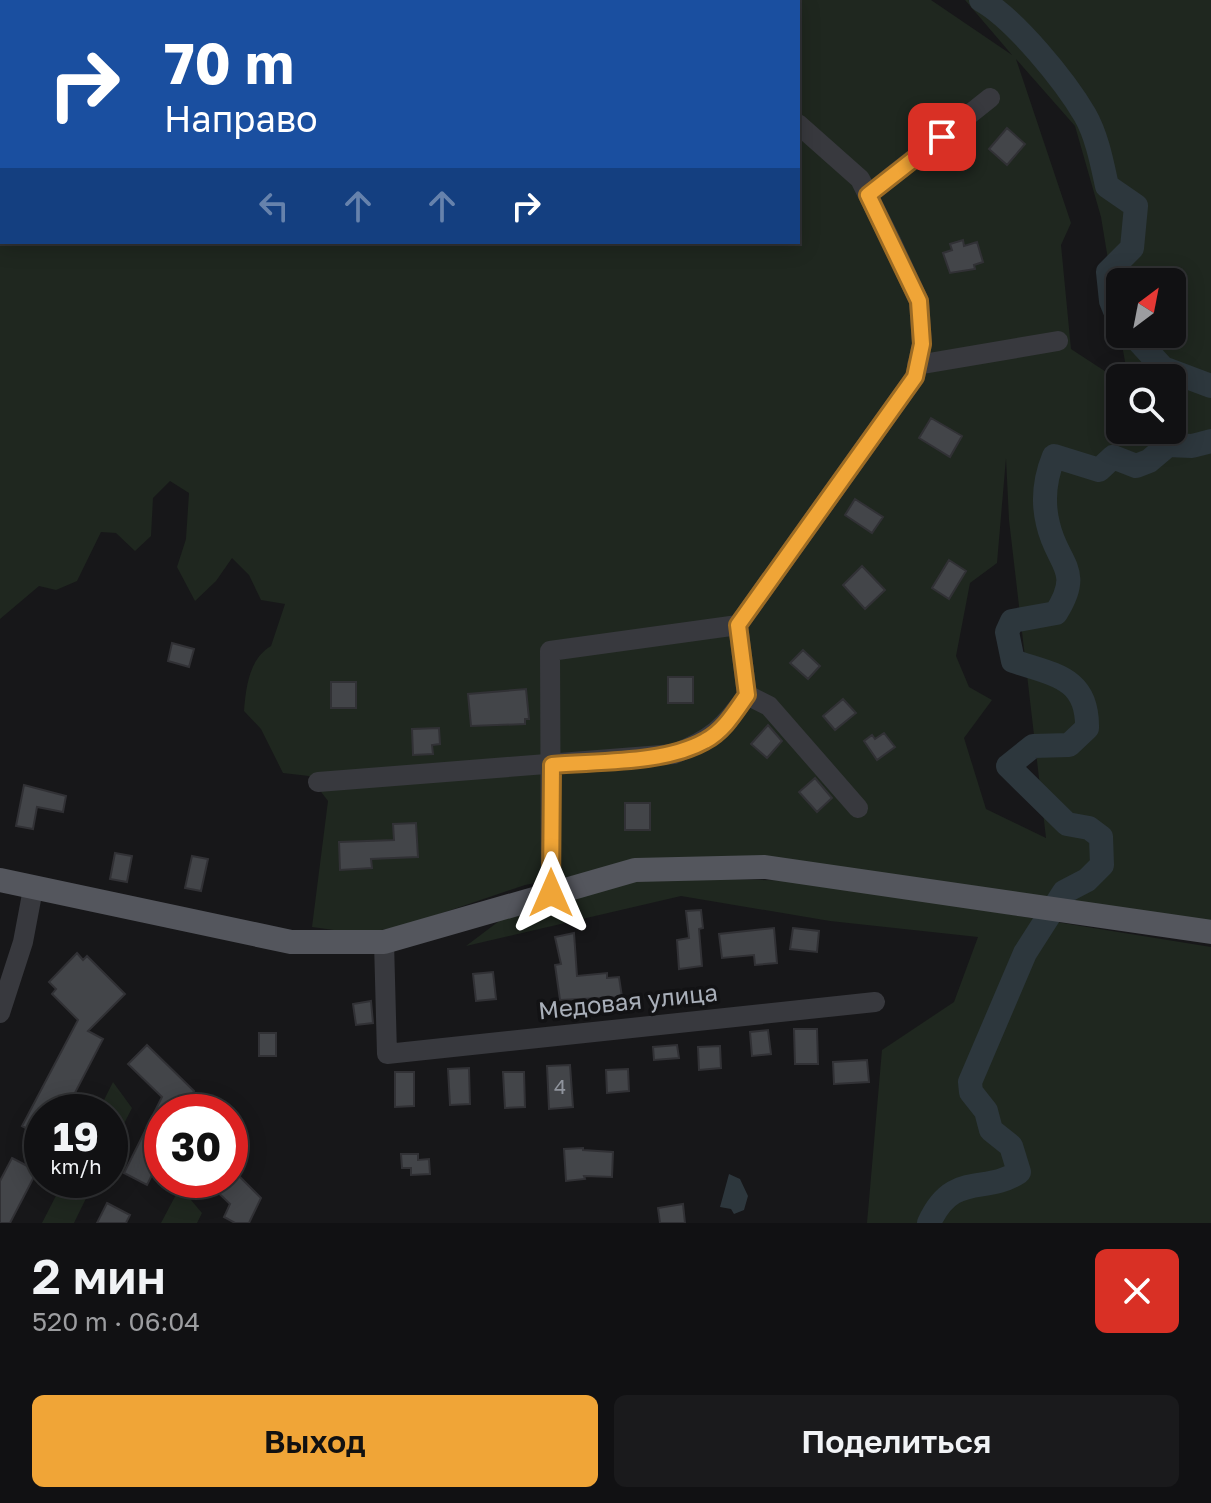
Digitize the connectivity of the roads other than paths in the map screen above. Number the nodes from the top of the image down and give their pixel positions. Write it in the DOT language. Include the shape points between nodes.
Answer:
graph roads {
  1 [pos="990,98"];
  2 [pos="800,126"];
  3 [pos="868,195"];
  4 [pos="1058,341"];
  5 [pos="917,365"];
  6 [pos="738,625"];
  7 [pos="747,695"];
  8 [pos="552,765"];
  9 [pos="318,782"];
  10 [pos="858,808"];
  11 [pos="0,880"];
  12 [pos="33,889"];
  13 [pos="551,893"];
  14 [pos="1211,932"];
  15 [pos="384,942"];
  16 [pos="875,1002"];
  17 [pos="0,1013"];
  1 -- 3 [label="street"];
  2 -- 3 [label="street" via="860,179"];
  3 -- 5 [label="street" via="919,301 922,344"];
  4 -- 5 [label="street"];
  5 -- 6 [label="street" via="915,377"];
  6 -- 7 [label="street"];
  6 -- 8 [label="street" via="550,651"];
  7 -- 8 [label="street" via="707,741 674,754"];
  7 -- 10 [label="street" via="769,706"];
  8 -- 9 [label="street"];
  8 -- 13 [label="street"];
  11 -- 12 [label="main road"];
  12 -- 15 [label="main road" via="291,942"];
  12 -- 17 [label="street"];
  13 -- 14 [label="main road" via="635,870 765,867"];
  13 -- 15 [label="main road"];
  15 -- 16 [label="street, Медовая улица" via="387,1054"];
}
